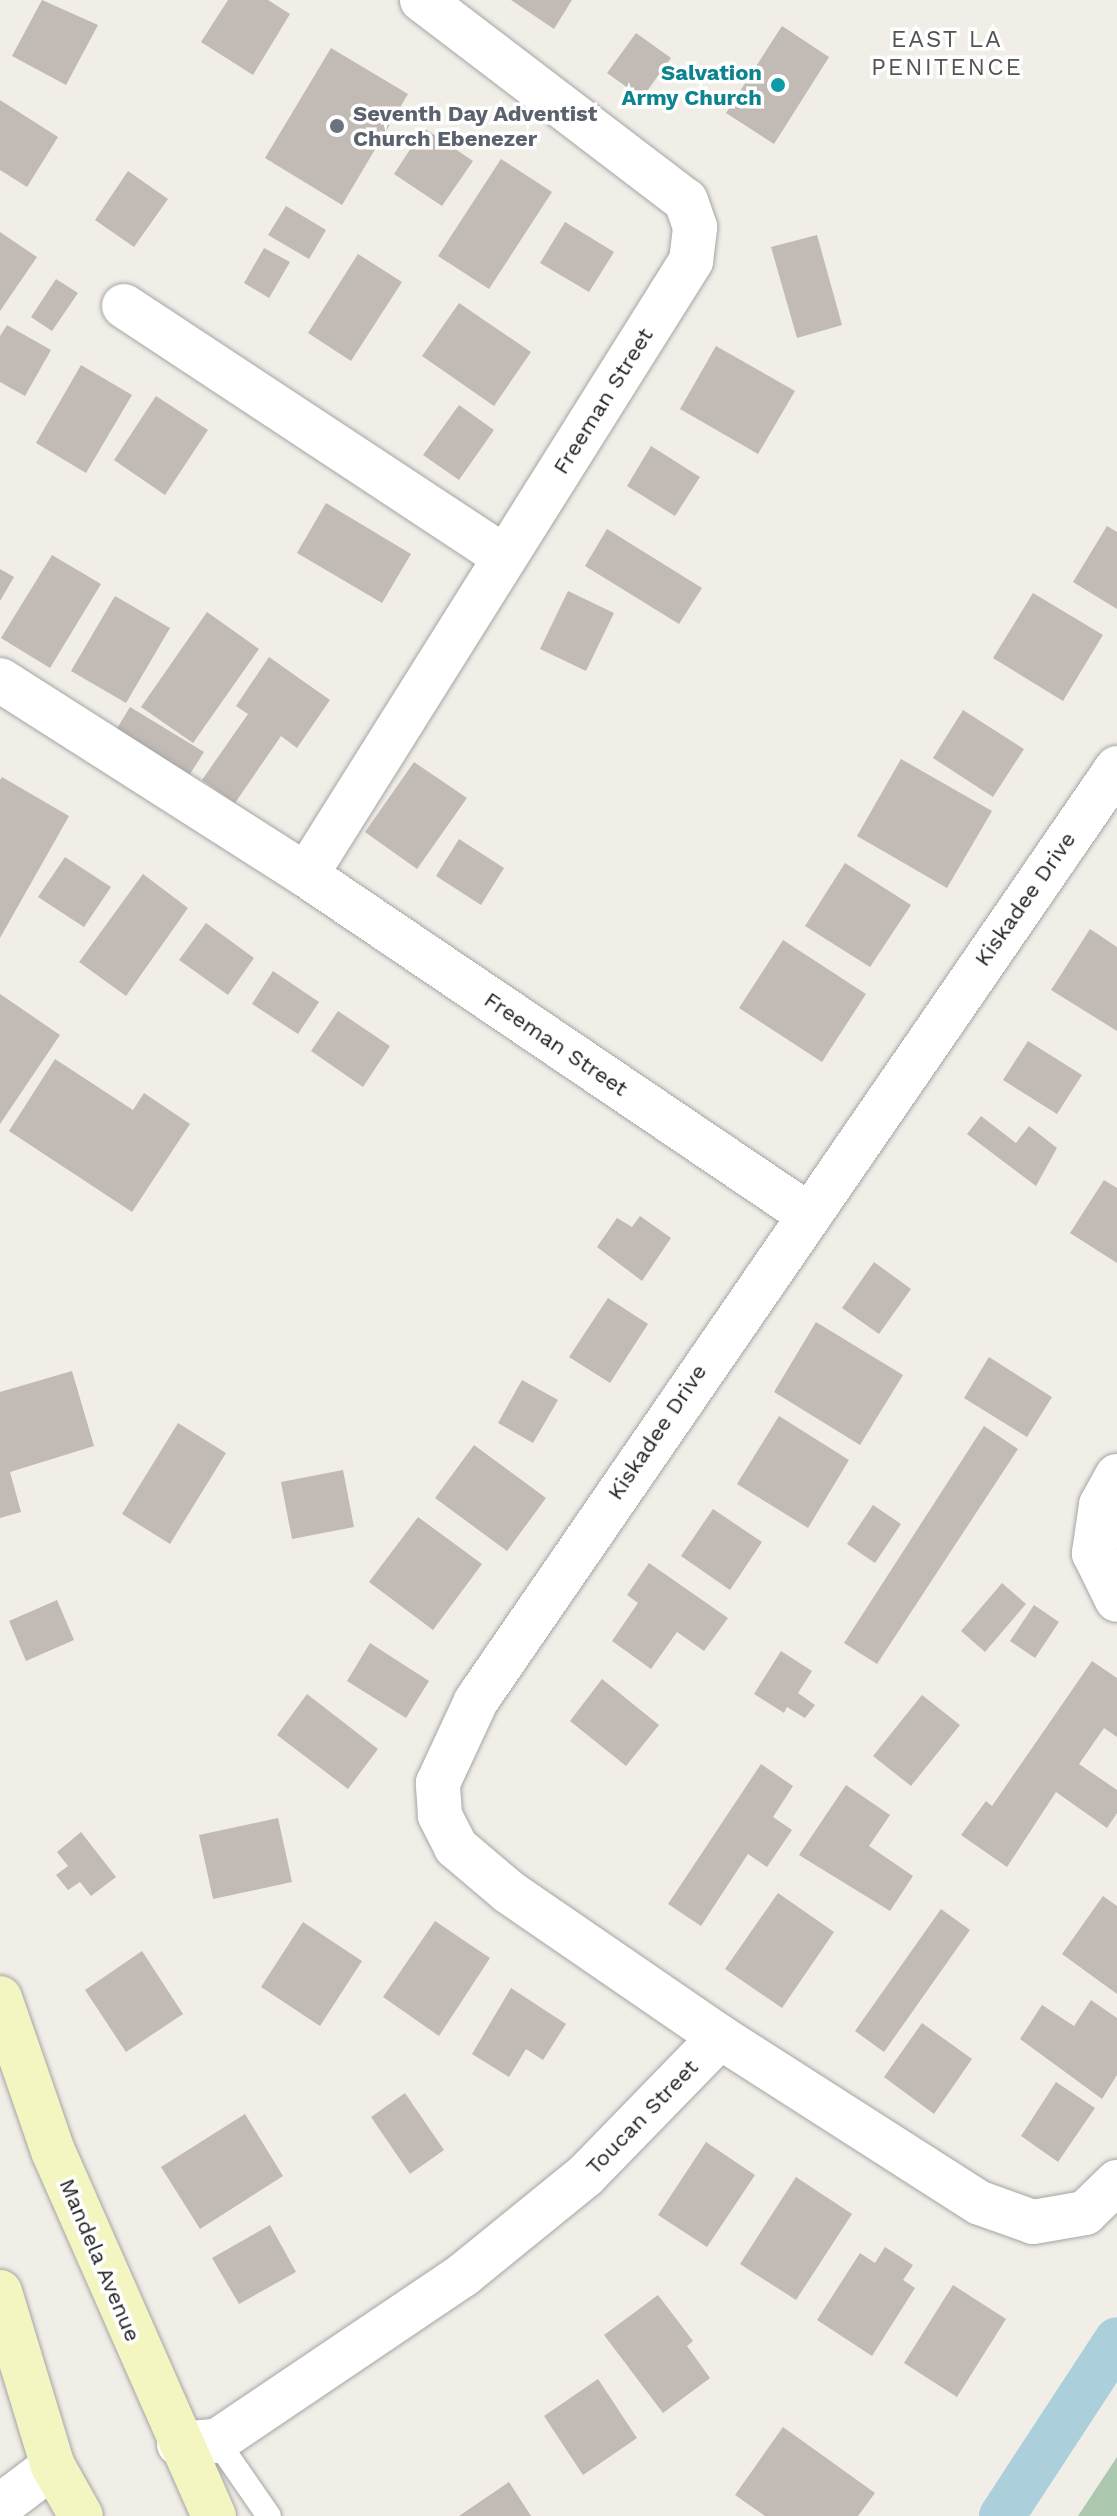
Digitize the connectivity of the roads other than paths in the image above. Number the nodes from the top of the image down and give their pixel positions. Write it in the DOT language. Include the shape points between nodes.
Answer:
graph roads {
  1 [pos="422,0"];
  2 [pos="124,306"];
  3 [pos="505,557"];
  4 [pos="0,680"];
  5 [pos="1117,768"];
  6 [pos="306,875"];
  7 [pos="806,1213"];
  8 [pos="1117,1476"];
  9 [pos="1117,1600"];
  10 [pos="0,1998"];
  11 [pos="720,2037"];
  12 [pos="1117,2182"];
  13 [pos="0,2292"];
  14 [pos="198,2443"];
  15 [pos="53,2466"];
  16 [pos="0,2506"];
  17 [pos="81,2516"];
  18 [pos="214,2516"];
  19 [pos="269,2516"];
  1 -- 3 [label="street, Freeman Street" via="686,201 695,227 691,261"];
  2 -- 3 [label="street"];
  3 -- 6 [label="street, Freeman Street"];
  4 -- 6 [label="street, Freeman Street"];
  5 -- 7 [label="street, Kiskadee Drive"];
  6 -- 7 [label="street, Freeman Street"];
  7 -- 11 [label="street, Kiskadee Drive" via="476,1701 438,1783 440,1815 456,1847 509,1892"];
  8 -- 9 [label="street" via="1101,1505 1094,1553"];
  10 -- 14 [label="main road, Mandela Avenue" via="53,2151"];
  11 -- 12 [label="street" via="980,2203 1033,2222 1085,2213"];
  11 -- 14 [label="street, Toucan Street" via="585,2176 463,2275"];
  13 -- 15 [label="main road"];
  14 -- 18 [label="main road, Mandela Avenue"];
  14 -- 19 [label="lane"];
  15 -- 16 [label="street"];
  15 -- 17 [label="main road"];
}
